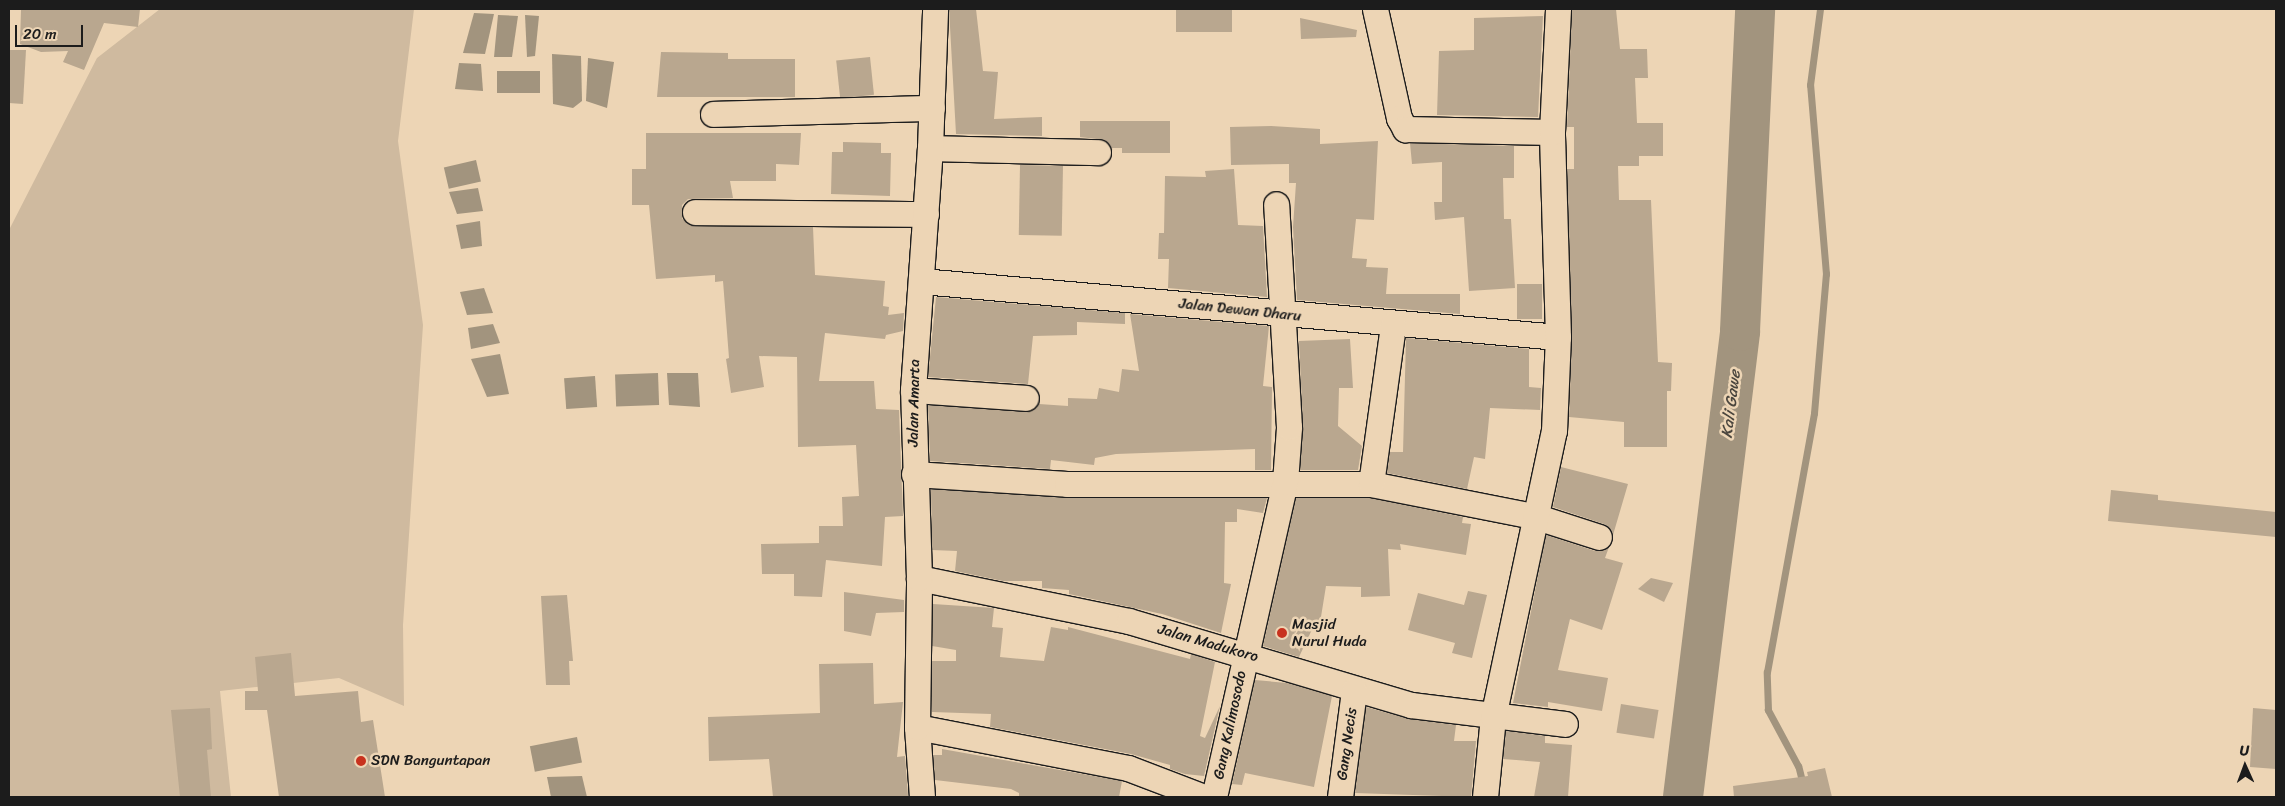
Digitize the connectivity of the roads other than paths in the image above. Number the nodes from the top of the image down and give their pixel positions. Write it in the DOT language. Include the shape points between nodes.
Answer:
graph roads {
  1 [pos="935,9"];
  2 [pos="1375,9"];
  3 [pos="1558,9"];
  4 [pos="932,108"];
  5 [pos="713,114"];
  6 [pos="1552,132"];
  7 [pos="930,148"];
  8 [pos="1098,152"];
  9 [pos="1276,204"];
  10 [pos="695,212"];
  11 [pos="926,214"];
  12 [pos="921,281"];
  13 [pos="1281,314"];
  14 [pos="1393,325"];
  15 [pos="1558,337"];
  16 [pos="913,390"];
  17 [pos="1026,398"];
  18 [pos="914,474"];
  19 [pos="1285,482"];
  20 [pos="1370,484"];
  21 [pos="1537,517"];
  22 [pos="1599,537"];
  23 [pos="919,578"];
  24 [pos="1246,653"];
  25 [pos="1354,690"];
  26 [pos="1493,717"];
  27 [pos="1565,724"];
  28 [pos="917,727"];
  29 [pos="1190,795"];
  30 [pos="922,797"];
  31 [pos="1214,797"];
  32 [pos="1340,797"];
  33 [pos="1485,797"];
  1 -- 4 [label="street, Jalan Amarta"];
  2 -- 6 [label="street" via="1399,118 1405,129"];
  3 -- 6 [label="street"];
  4 -- 5 [label="street"];
  4 -- 7 [label="street, Jalan Amarta"];
  6 -- 15 [label="street"];
  7 -- 8 [label="street"];
  7 -- 11 [label="street, Jalan Amarta"];
  9 -- 13 [label="street, Gang Kalimosodo"];
  10 -- 11 [label="street"];
  11 -- 12 [label="street, Jalan Amarta"];
  12 -- 13 [label="street, Jalan Dewan Dharu"];
  12 -- 16 [label="street, Jalan Amarta"];
  13 -- 14 [label="street, Jalan Dewan Dharu"];
  13 -- 19 [label="street, Gang Kalimosodo" via="1289,427"];
  14 -- 15 [label="street, Jalan Dewan Dharu"];
  14 -- 20 [label="street"];
  15 -- 21 [label="street" via="1554,431"];
  16 -- 17 [label="street"];
  16 -- 18 [label="street, Jalan Amarta"];
  18 -- 19 [label="street" via="1067,484"];
  18 -- 23 [label="street, Jalan Amarta"];
  19 -- 20 [label="street"];
  19 -- 24 [label="street, Gang Kalimosodo"];
  20 -- 21 [label="street"];
  21 -- 22 [label="street"];
  21 -- 26 [label="street"];
  23 -- 24 [label="street, Jalan Madukoro" via="1129,621"];
  23 -- 28 [label="street, Jalan Amarta"];
  24 -- 25 [label="street, Jalan Madukoro"];
  24 -- 31 [label="street, Gang Kalimosodo"];
  25 -- 26 [label="street, Jalan Madukoro" via="1444,712"];
  25 -- 32 [label="street, Gang Necis"];
  26 -- 27 [label="street, Jalan Madukoro"];
  26 -- 33 [label="street"];
  28 -- 29 [label="street" via="1128,768"];
  28 -- 30 [label="street, Jalan Amarta"];
}
